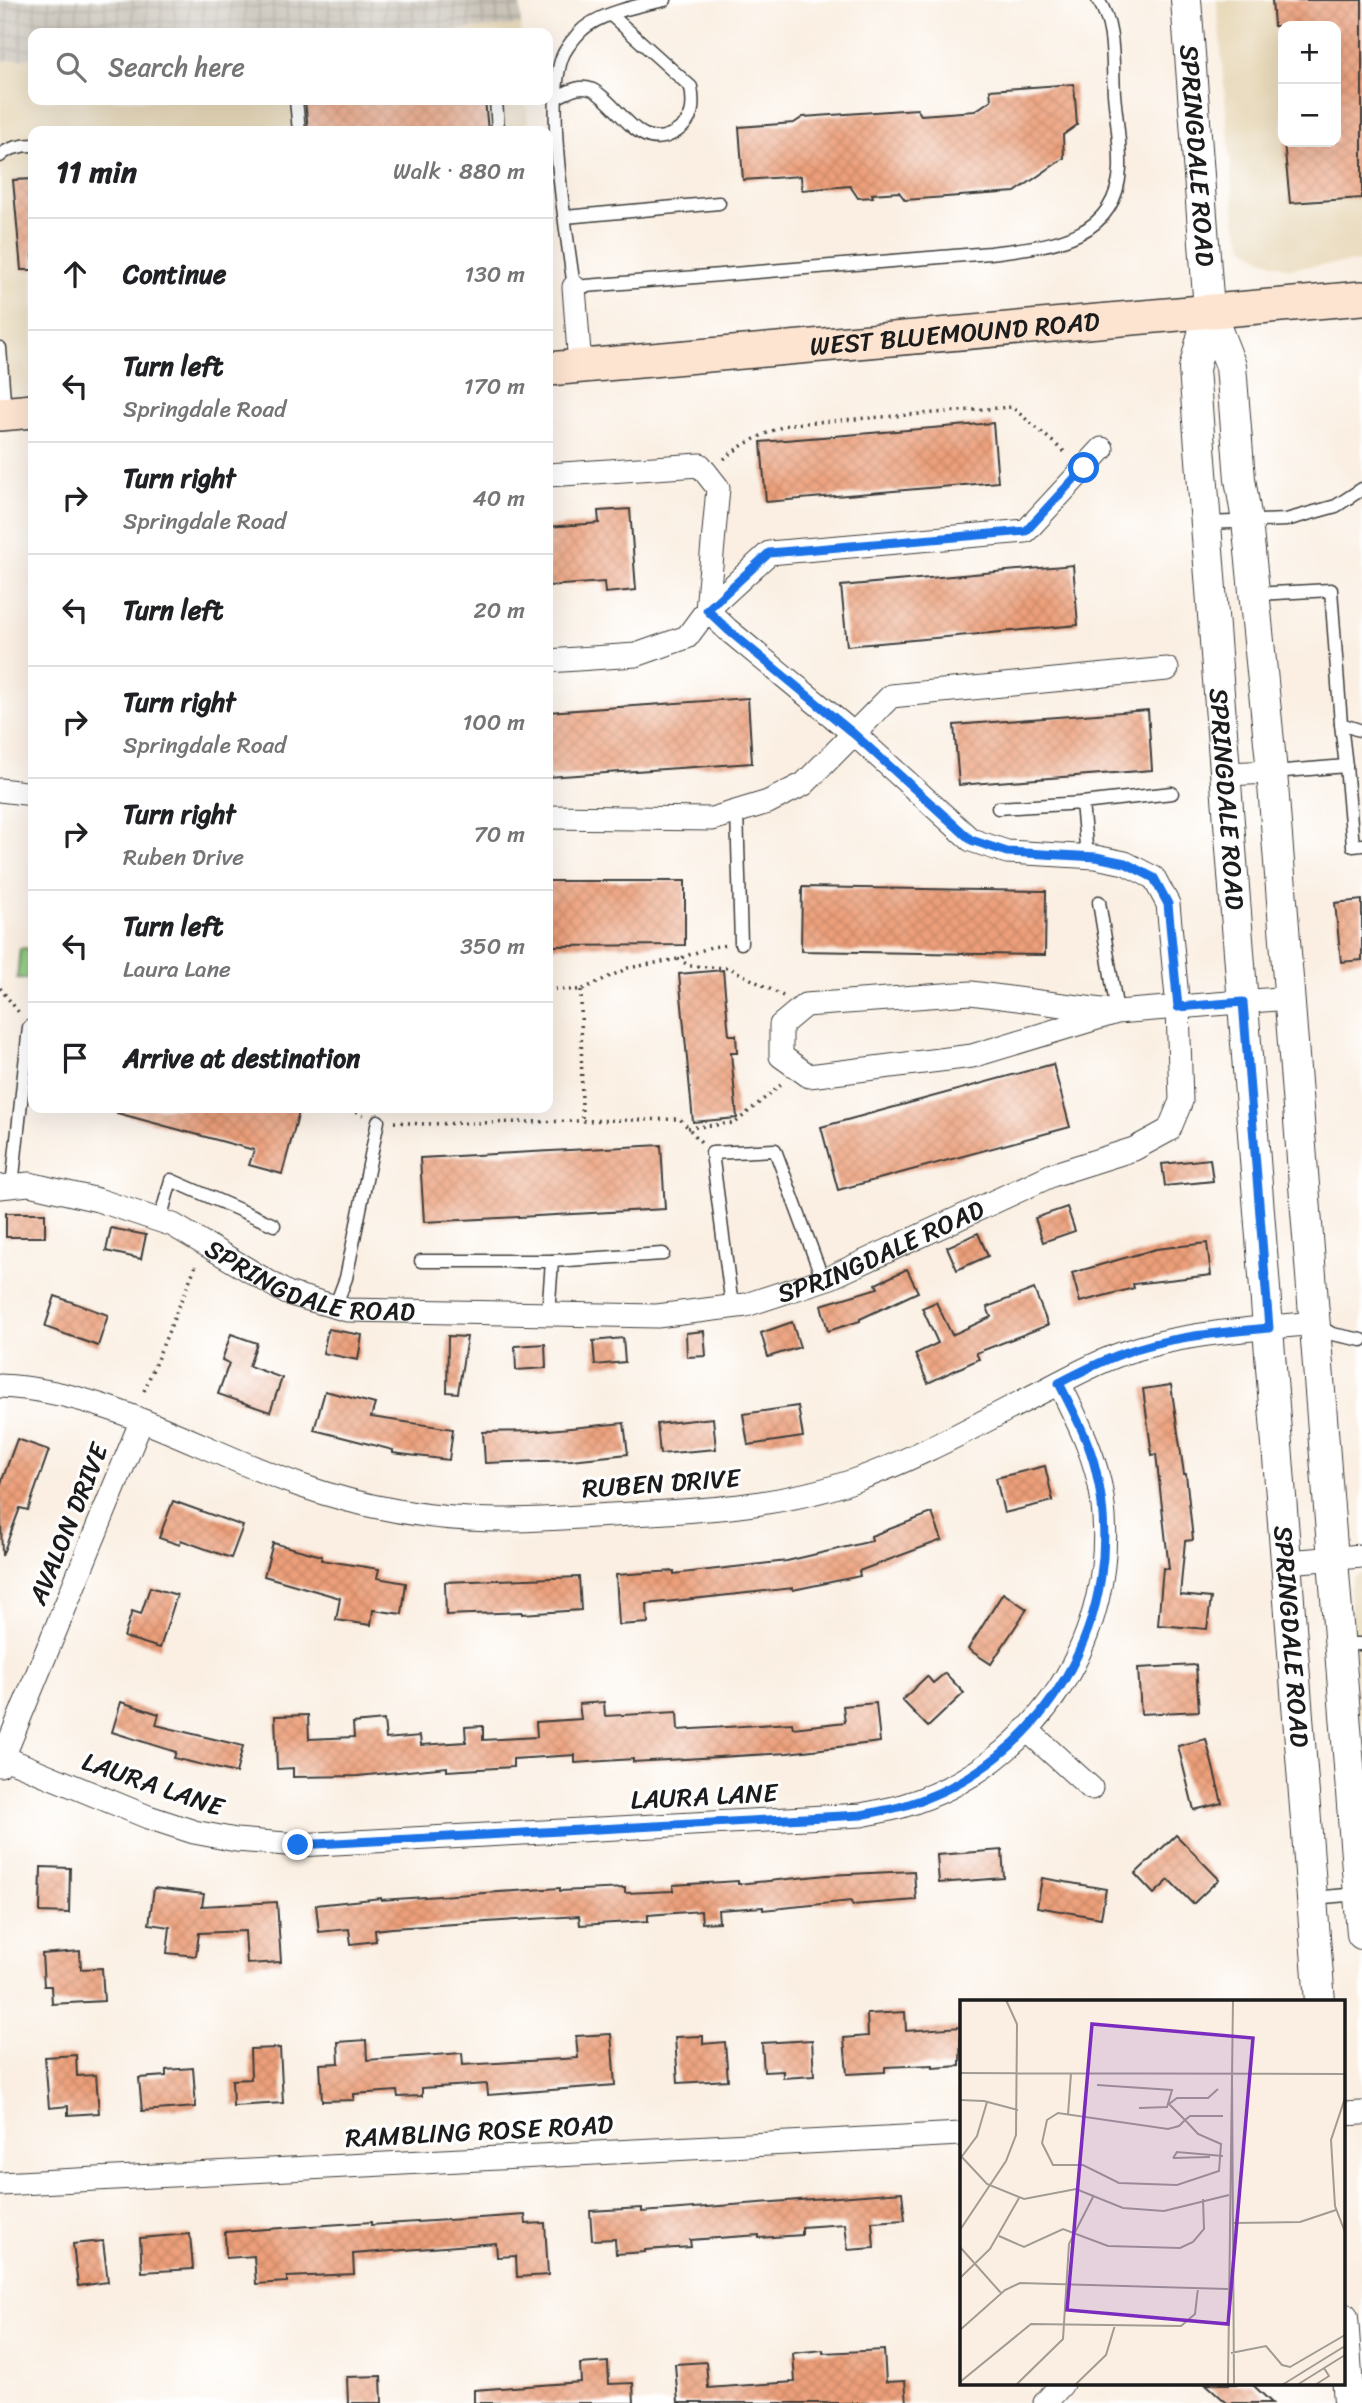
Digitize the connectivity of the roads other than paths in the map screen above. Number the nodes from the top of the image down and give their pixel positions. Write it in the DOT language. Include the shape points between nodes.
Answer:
graph roads {
  1 [pos="665,0"];
  2 [pos="1098,0"];
  3 [pos="1186,0"];
  4 [pos="611,15"];
  5 [pos="557,97"];
  6 [pos="296,105"];
  7 [pos="496,105"];
  8 [pos="299,126"];
  9 [pos="498,126"];
  10 [pos="28,145"];
  11 [pos="0,156"];
  12 [pos="719,202"];
  13 [pos="565,217"];
  14 [pos="574,287"];
  15 [pos="1362,298"];
  16 [pos="1209,310"];
  17 [pos="0,348"];
  18 [pos="580,366"];
  19 [pos="553,369"];
  20 [pos="13,413"];
  21 [pos="1102,449"];
  22 [pos="553,475"];
  23 [pos="1362,489"];
  24 [pos="1247,520"];
  25 [pos="1206,523"];
  26 [pos="1255,594"];
  27 [pos="707,610"];
  28 [pos="553,661"];
  29 [pos="1167,669"];
  30 [pos="1341,724"];
  31 [pos="1362,731"];
  32 [pos="854,734"];
  33 [pos="1346,766"];
  34 [pos="1272,772"];
  35 [pos="1226,774"];
  36 [pos="0,790"];
  37 [pos="28,793"];
  38 [pos="1172,793"];
  39 [pos="1082,803"];
  40 [pos="998,808"];
  41 [pos="737,811"];
  42 [pos="553,817"];
  43 [pos="1362,845"];
  44 [pos="1087,856"];
  45 [pos="1099,902"];
  46 [pos="741,943"];
  47 [pos="1289,998"];
  48 [pos="1243,1002"];
  49 [pos="1178,1007"];
  50 [pos="1117,1012"];
  51 [pos="28,1034"];
  52 [pos="378,1121"];
  53 [pos="6,1186"];
  54 [pos="160,1220"];
  55 [pos="274,1224"];
  56 [pos="663,1254"];
  57 [pos="421,1261"];
  58 [pos="552,1261"];
  59 [pos="823,1280"];
  60 [pos="732,1306"];
  61 [pos="335,1307"];
  62 [pos="548,1315"];
  63 [pos="1314,1323"];
  64 [pos="1269,1328"];
  65 [pos="1362,1340"];
  66 [pos="1059,1383"];
  67 [pos="0,1386"];
  68 [pos="141,1422"];
  69 [pos="1362,1556"];
  70 [pos="1332,1557"];
  71 [pos="1287,1562"];
  72 [pos="1350,1644"];
  73 [pos="1026,1729"];
  74 [pos="1,1760"];
  75 [pos="1091,1788"];
  76 [pos="1360,1894"];
  77 [pos="1313,1898"];
  78 [pos="1362,1934"];
  79 [pos="1320,2000"];
  80 [pos="1362,2113"];
  81 [pos="1344,2114"];
  82 [pos="960,2134"];
  83 [pos="0,2184"];
  84 [pos="1344,2331"];
  85 [pos="1349,2403"];
  1 -- 4 [label="lane"];
  2 -- 14 [label="lane" via="1109,23 1120,170 1112,202 1080,234 1046,246 990,253"];
  3 -- 16 [label="street, SPRINGDALE ROAD"];
  4 -- 5 [label="lane" via="582,29 564,53"];
  4 -- 5 [label="lane" via="691,87 692,113 681,128 664,139 651,139 592,90 579,87"];
  5 -- 13 [label="lane"];
  6 -- 8 [label="lane"];
  7 -- 9 [label="lane"];
  10 -- 11 [label="lane"];
  12 -- 13 [label="lane"];
  13 -- 14 [label="lane"];
  14 -- 18 [label="street"];
  15 -- 16 [label="main road, WEST BLUEMOUND ROAD"];
  16 -- 18 [label="main road, WEST BLUEMOUND ROAD"];
  16 -- 24 [label="street, SPRINGDALE ROAD" via="1231,366"];
  16 -- 25 [label="street, SPRINGDALE ROAD" via="1194,369"];
  17 -- 20 [label="lane"];
  18 -- 19 [label="main road, WEST BLUEMOUND ROAD"];
  21 -- 27 [label="street" via="1026,531 769,553"];
  22 -- 27 [label="street" via="700,465 718,488"];
  23 -- 24 [label="lane" via="1336,506 1286,520"];
  24 -- 25 [label="lane"];
  24 -- 26 [label="street, SPRINGDALE ROAD"];
  25 -- 35 [label="street, SPRINGDALE ROAD"];
  26 -- 30 [label="lane" via="1331,590"];
  26 -- 34 [label="street, SPRINGDALE ROAD"];
  27 -- 28 [label="street" via="687,636 636,655"];
  27 -- 32 [label="street, SPRINGDALE ROAD"];
  29 -- 32 [label="street" via="891,696"];
  30 -- 31 [label="lane"];
  30 -- 33 [label="lane"];
  32 -- 41 [label="street" via="804,784"];
  32 -- 44 [label="street, SPRINGDALE ROAD" via="971,840 1007,852"];
  33 -- 34 [label="lane"];
  33 -- 43 [label="lane" via="1353,846"];
  34 -- 35 [label="street"];
  34 -- 47 [label="street, SPRINGDALE ROAD"];
  35 -- 48 [label="street, SPRINGDALE ROAD"];
  36 -- 37 [label="street"];
  38 -- 39 [label="lane"];
  39 -- 40 [label="lane"];
  39 -- 44 [label="lane"];
  41 -- 42 [label="street" via="712,819"];
  41 -- 46 [label="lane"];
  44 -- 49 [label="street, SPRINGDALE ROAD" via="1125,863 1154,878 1168,904"];
  45 -- 50 [label="lane"];
  47 -- 48 [label="street"];
  47 -- 63 [label="street, SPRINGDALE ROAD"];
  48 -- 49 [label="street"];
  48 -- 64 [label="street, SPRINGDALE ROAD"];
  49 -- 50 [label="street"];
  49 -- 59 [label="street, SPRINGDALE ROAD" via="1181,1101 1169,1130 1135,1149 1052,1174"];
  50 -- 50 [label="street" via="971,993 805,1005 781,1025 781,1056 809,1076 972,1056"];
  51 -- 53 [label="lane"];
  52 -- 61 [label="lane" via="346,1278"];
  53 -- 54 [label="street, SPRINGDALE ROAD" via="29,1184"];
  54 -- 55 [label="lane" via="171,1180"];
  54 -- 61 [label="street, SPRINGDALE ROAD" via="288,1293"];
  56 -- 58 [label="lane"];
  57 -- 58 [label="lane"];
  58 -- 62 [label="lane"];
  59 -- 60 [label="street, SPRINGDALE ROAD"];
  59 -- 60 [label="lane" via="775,1150 712,1153"];
  60 -- 62 [label="street, SPRINGDALE ROAD" via="657,1316"];
  61 -- 62 [label="street, SPRINGDALE ROAD"];
  63 -- 64 [label="street, RUBEN DRIVE"];
  63 -- 65 [label="lane" via="1332,1334"];
  63 -- 70 [label="street, SPRINGDALE ROAD"];
  64 -- 66 [label="street, RUBEN DRIVE" via="1157,1343 1122,1353"];
  64 -- 71 [label="street, SPRINGDALE ROAD"];
  66 -- 68 [label="street, RUBEN DRIVE" via="899,1464 796,1497 728,1508 501,1520 430,1516 348,1500"];
  66 -- 73 [label="street, LAURA LANE" via="1096,1469 1102,1498 1103,1577 1078,1657 1054,1698"];
  67 -- 68 [label="street, RUBEN DRIVE" via="77,1397"];
  68 -- 74 [label="street, AVALON DRIVE"];
  69 -- 70 [label="street"];
  70 -- 71 [label="street"];
  70 -- 72 [label="street, SPRINGDALE ROAD"];
  71 -- 77 [label="street, SPRINGDALE ROAD"];
  72 -- 76 [label="street, SPRINGDALE ROAD"];
  73 -- 74 [label="street, LAURA LANE" via="991,1761 952,1786 902,1807 861,1815 298,1845 194,1832"];
  73 -- 75 [label="street"];
  76 -- 77 [label="lane"];
  76 -- 78 [label="street, SPRINGDALE ROAD"];
  77 -- 79 [label="street, SPRINGDALE ROAD"];
  80 -- 81 [label="street"];
  82 -- 83 [label="street, RAMBLING ROSE ROAD"];
  84 -- 85 [label="street"];
}
